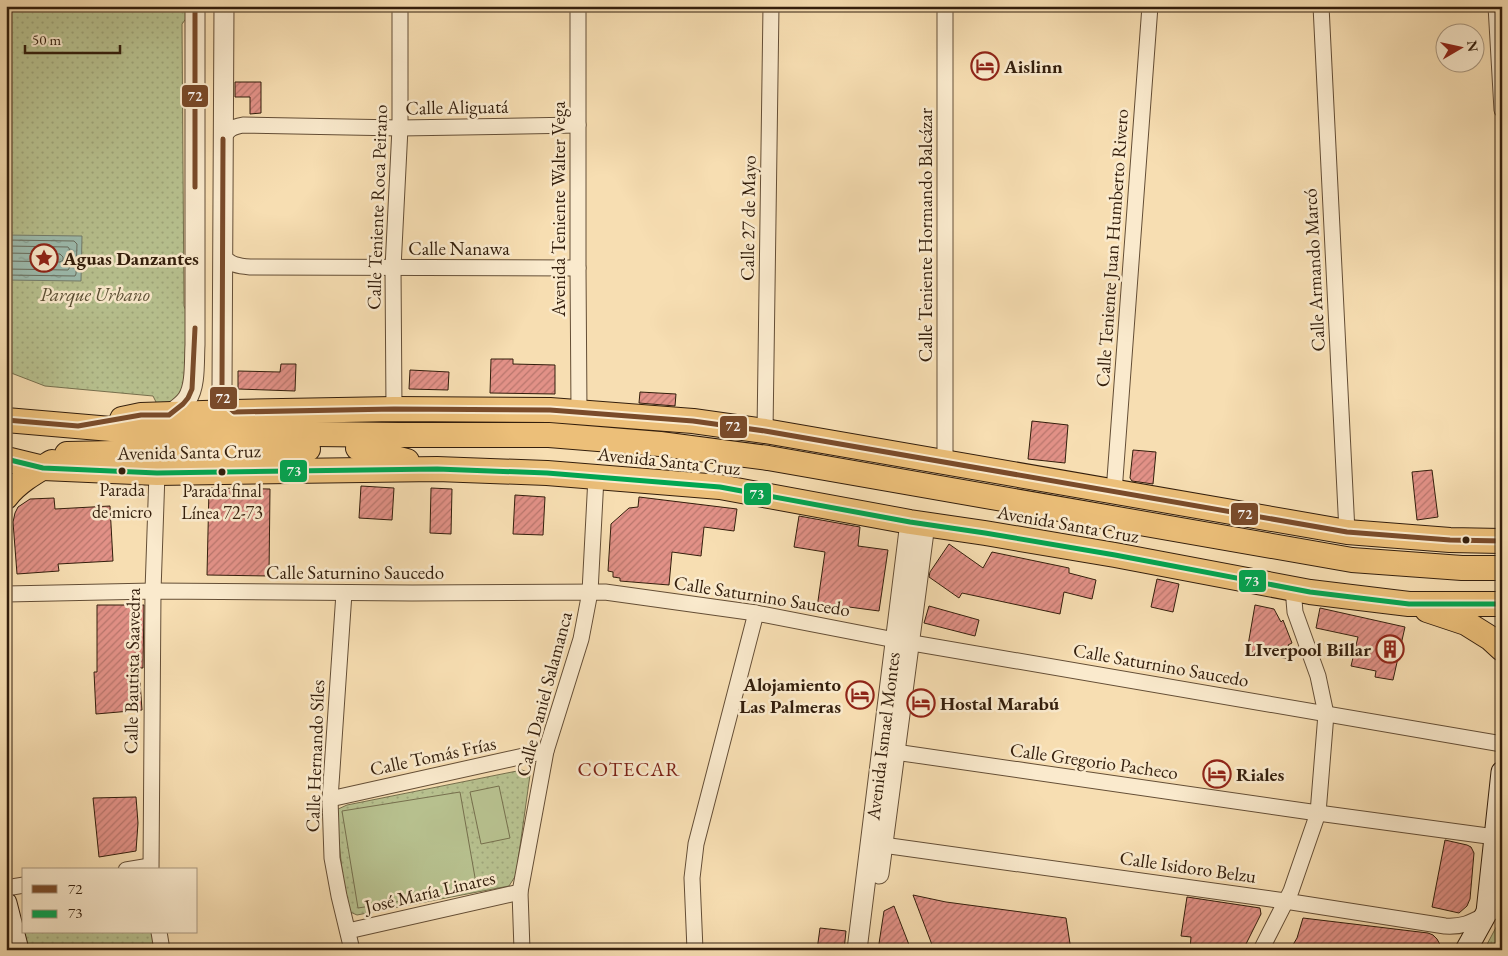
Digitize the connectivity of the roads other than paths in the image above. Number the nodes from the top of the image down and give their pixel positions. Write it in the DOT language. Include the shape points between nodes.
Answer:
graph roads {
  1 [pos="195,6"];
  2 [pos="224,6"];
  3 [pos="400,6"];
  4 [pos="578,6"];
  5 [pos="771,6"];
  6 [pos="946,6"];
  7 [pos="1150,6"];
  8 [pos="1322,6"];
  9 [pos="1496,6"];
  10 [pos="1502,110"];
  11 [pos="578,125"];
  12 [pos="400,128"];
  13 [pos="223,139"];
  14 [pos="223,256"];
  15 [pos="393,268"];
  16 [pos="578,268"];
  17 [pos="195,345"];
  18 [pos="222,345"];
  19 [pos="394,409"];
  20 [pos="579,411"];
  21 [pos="234,412"];
  22 [pos="169,414"];
  23 [pos="6,420"];
  24 [pos="78,426"];
  25 [pos="765,431"];
  26 [pos="447,435"];
  27 [pos="358,448"];
  28 [pos="67,454"];
  29 [pos="6,457"];
  30 [pos="945,463"];
  31 [pos="42,468"];
  32 [pos="437,469"];
  33 [pos="157,473"];
  34 [pos="596,477"];
  35 [pos="1114,492"];
  36 [pos="6,497"];
  37 [pos="917,523"];
  38 [pos="1347,532"];
  39 [pos="1502,541"];
  40 [pos="1502,568"];
  41 [pos="1502,581"];
  42 [pos="1293,588"];
  43 [pos="153,591"];
  44 [pos="344,592"];
  45 [pos="590,592"];
  46 [pos="6,594"];
  47 [pos="1409,604"];
  48 [pos="1502,604"];
  49 [pos="756,613"];
  50 [pos="902,641"];
  51 [pos="1502,649"];
  52 [pos="1326,714"];
  53 [pos="1502,744"];
  54 [pos="546,751"];
  55 [pos="895,752"];
  56 [pos="1502,772"];
  57 [pos="330,799"];
  58 [pos="1318,813"];
  59 [pos="1495,837"];
  60 [pos="883,846"];
  61 [pos="150,868"];
  62 [pos="22,885"];
  63 [pos="6,888"];
  64 [pos="520,892"];
  65 [pos="1285,901"];
  66 [pos="6,903"];
  67 [pos="1491,910"];
  68 [pos="348,931"];
  69 [pos="18,950"];
  70 [pos="352,950"];
  71 [pos="522,950"];
  72 [pos="695,950"];
  73 [pos="857,950"];
  74 [pos="868,950"];
  75 [pos="1261,950"];
  76 [pos="1466,950"];
  1 -- 17 [label="street"];
  2 -- 13 [label="street"];
  3 -- 12 [label="street, Calle Teniente Roca Peirano"];
  4 -- 11 [label="street, Avenida Teniente Walter Vega"];
  5 -- 25 [label="street, Calle 27 de Mayo"];
  6 -- 30 [label="street, Calle Teniente Hormando Balcázar"];
  7 -- 35 [label="street, Calle Teniente Juan Humberto Rivero"];
  8 -- 38 [label="street, Calle Armando Marcó"];
  9 -- 10 [label="street"];
  11 -- 12 [label="street, Calle Aliguatá"];
  11 -- 16 [label="street, Avenida Teniente Walter Vega"];
  12 -- 13 [label="street, Calle Aliguatá" via="243,125 233,127"];
  12 -- 15 [label="street, Calle Teniente Roca Peirano"];
  13 -- 14 [label="street"];
  14 -- 15 [label="street, Calle Nanawa" via="227,262 241,266"];
  14 -- 18 [label="street"];
  15 -- 16 [label="street, Calle Nanawa"];
  15 -- 19 [label="street, Calle Teniente Roca Peirano"];
  16 -- 20 [label="street, Avenida Teniente Walter Vega"];
  17 -- 18 [label="street"];
  17 -- 22 [label="street" via="192,389 183,404"];
  18 -- 21 [label="street" via="224,403"];
  19 -- 20 [label="main road, Avenida Santa Cruz"];
  19 -- 21 [label="main road, Avenida Santa Cruz"];
  19 -- 26 [label="main road"];
  20 -- 25 [label="main road, Avenida Santa Cruz"];
  21 -- 22 [label="main road, Avenida Santa Cruz"];
  22 -- 24 [label="main road, Avenida Santa Cruz"];
  23 -- 24 [label="main road, Avenida Santa Cruz"];
  24 -- 26 [label="main road, Avenida Santa Cruz" via="146,432"];
  25 -- 30 [label="main road, Avenida Santa Cruz"];
  26 -- 40 [label="main road, Avenida Santa Cruz" via="549,435 660,444 768,458 1352,560"];
  27 -- 28 [label="main road, Avenida Santa Cruz"];
  27 -- 32 [label="main road"];
  27 -- 41 [label="main road, Avenida Santa Cruz" via="436,447 658,456 810,478 1361,576"];
  28 -- 29 [label="main road, Avenida Santa Cruz"];
  28 -- 31 [label="main road"];
  29 -- 31 [label="main road, Avenida Santa Cruz"];
  30 -- 35 [label="main road, Avenida Santa Cruz"];
  31 -- 33 [label="main road, Avenida Santa Cruz"];
  31 -- 36 [label="main road"];
  32 -- 33 [label="main road, Avenida Santa Cruz"];
  32 -- 34 [label="main road, Avenida Santa Cruz"];
  33 -- 43 [label="street, Calle Bautista Saavedra"];
  34 -- 37 [label="main road, Avenida Santa Cruz" via="720,487"];
  34 -- 45 [label="street, Calle Daniel Salamanca"];
  35 -- 38 [label="main road, Avenida Santa Cruz"];
  37 -- 42 [label="main road, Avenida Santa Cruz"];
  37 -- 50 [label="street, Avenida Ismael Montes"];
  38 -- 39 [label="main road, Avenida Santa Cruz"];
  42 -- 47 [label="main road, Avenida Santa Cruz"];
  42 -- 52 [label="street" via="1295,612 1318,676"];
  43 -- 44 [label="street, Calle Saturnino Saucedo"];
  43 -- 46 [label="street, Calle Saturnino Saucedo"];
  43 -- 61 [label="street, Calle Bautista Saavedra"];
  44 -- 45 [label="street, Calle Saturnino Saucedo"];
  44 -- 57 [label="street, Calle Hernando Síles"];
  45 -- 49 [label="street, Calle Saturnino Saucedo"];
  45 -- 54 [label="street, Calle Daniel Salamanca" via="581,639"];
  47 -- 48 [label="main road, Avenida Santa Cruz"];
  47 -- 51 [label="main road" via="1466,623"];
  49 -- 50 [label="street, Calle Saturnino Saucedo"];
  49 -- 72 [label="street" via="696,844 692,878"];
  50 -- 52 [label="street, Calle Saturnino Saucedo"];
  50 -- 55 [label="street, Avenida Ismael Montes"];
  50 -- 73 [label="street, Avenida Ismael Montes"];
  52 -- 53 [label="street, Calle Saturnino Saucedo"];
  52 -- 58 [label="street"];
  54 -- 57 [label="street, Calle Tomás Frías"];
  54 -- 64 [label="street, Calle Daniel Salamanca"];
  55 -- 58 [label="street, Calle Gregorio Pacheco"];
  55 -- 60 [label="street, Avenida Ismael Montes"];
  56 -- 59 [label="main road"];
  57 -- 68 [label="street, Calle Hernando Síles" via="332,858"];
  58 -- 59 [label="street, Calle Gregorio Pacheco"];
  58 -- 65 [label="street"];
  59 -- 67 [label="main road"];
  60 -- 65 [label="street, Calle Isidoro Belzu"];
  60 -- 74 [label="street, Avenida Ismael Montes"];
  62 -- 63 [label="street"];
  64 -- 68 [label="street, José María Linares"];
  64 -- 71 [label="street, Calle Daniel Salamanca"];
  65 -- 67 [label="street, Calle Isidoro Belzu" via="1458,927"];
  65 -- 75 [label="street"];
  66 -- 69 [label="main road"];
  67 -- 76 [label="main road"];
  68 -- 70 [label="street, Calle Hernando Síles"];
}
